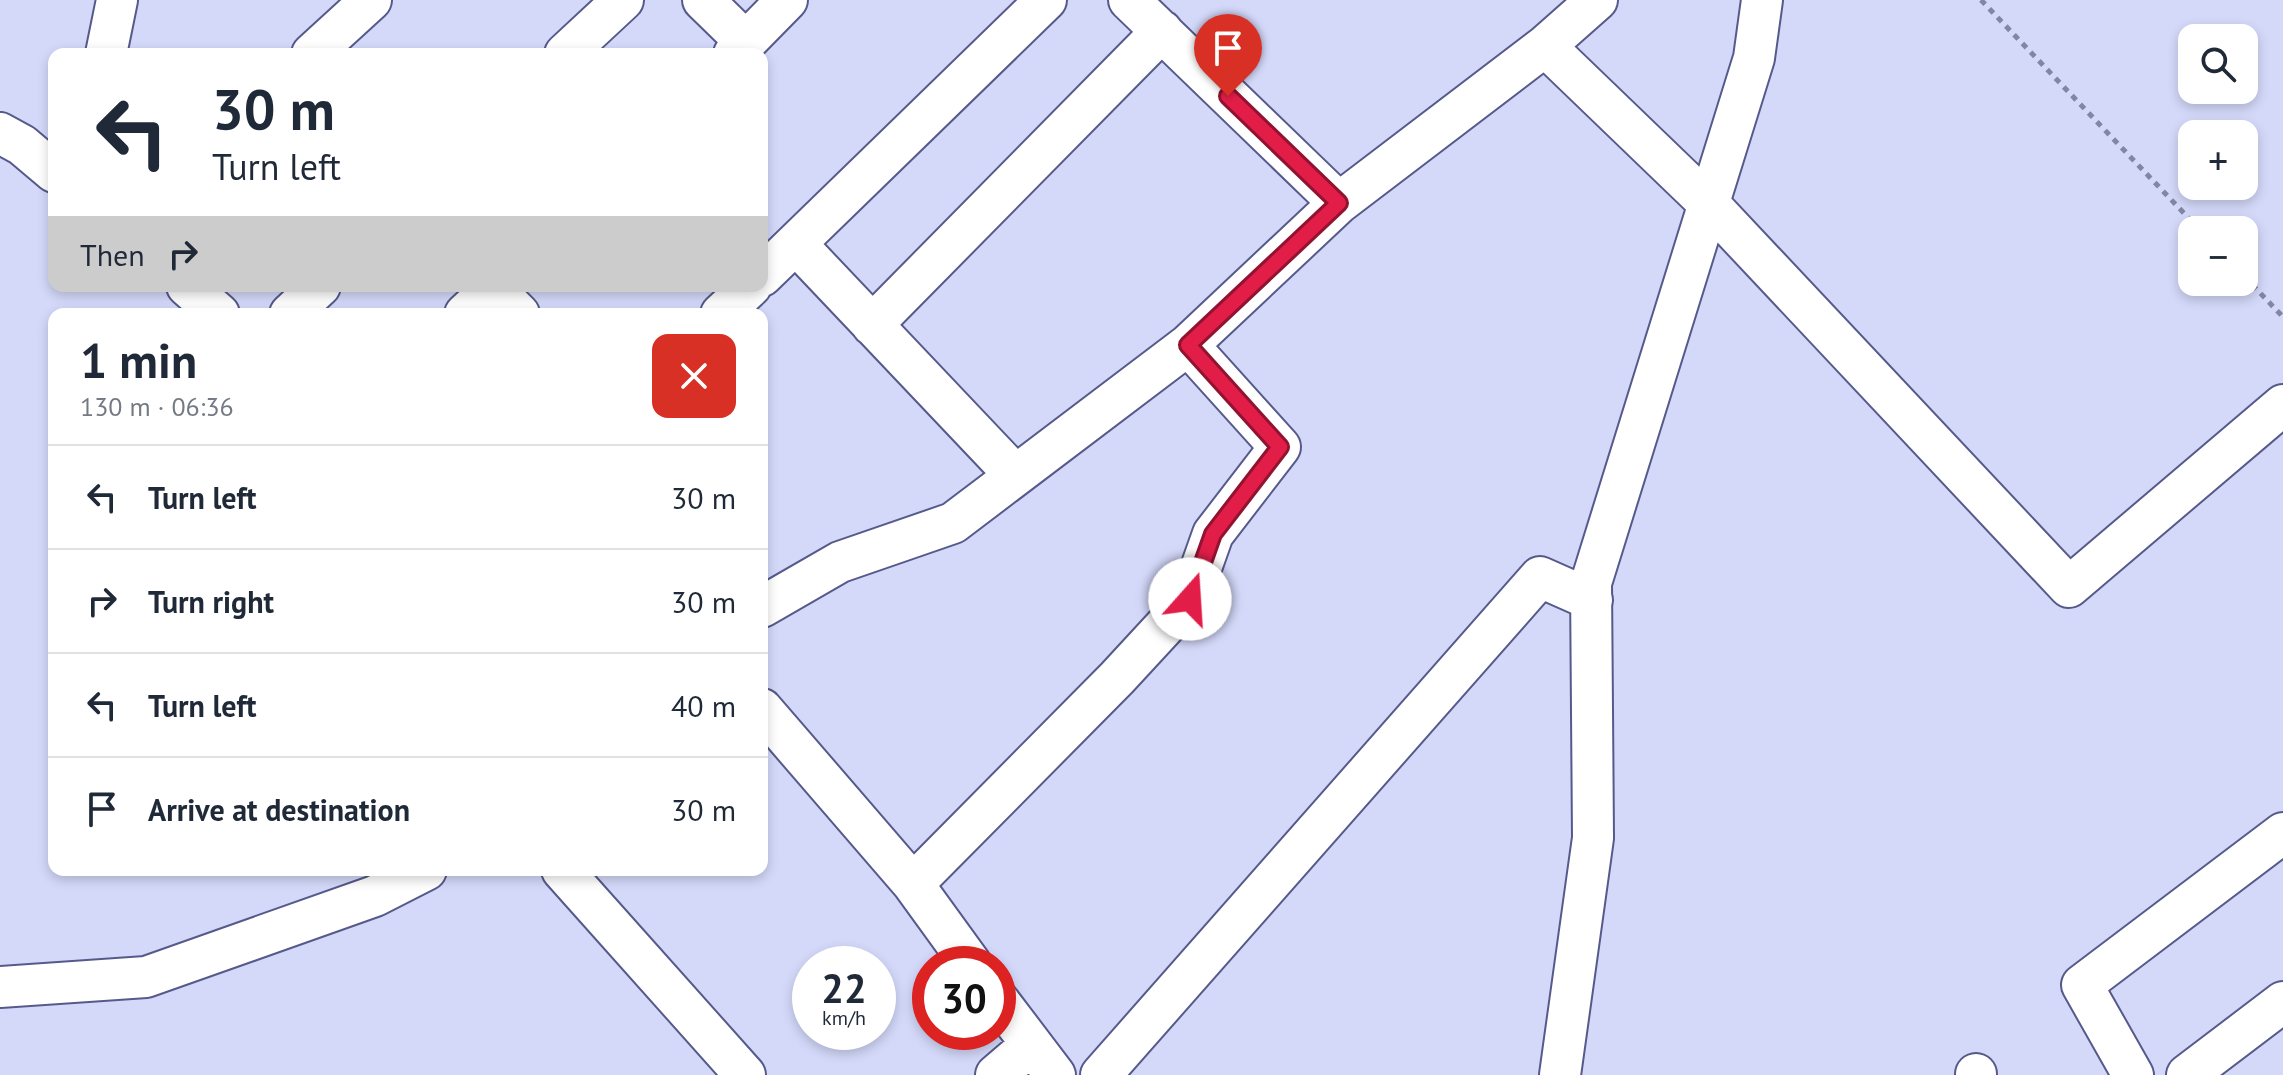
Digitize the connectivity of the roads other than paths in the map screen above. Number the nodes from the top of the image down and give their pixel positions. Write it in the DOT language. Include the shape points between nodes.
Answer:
graph roads {
  1 [pos="117,0"];
  2 [pos="371,0"];
  3 [pos="623,0"];
  4 [pos="703,0"];
  5 [pos="787,0"];
  6 [pos="1046,0"];
  7 [pos="1129,0"];
  8 [pos="1597,0"];
  9 [pos="1762,0"];
  10 [pos="1162,31"];
  11 [pos="1545,46"];
  12 [pos="107,48"];
  13 [pos="319,48"];
  14 [pos="571,48"];
  15 [pos="740,48"];
  16 [pos="0,133"];
  17 [pos="48,167"];
  18 [pos="1339,203"];
  19 [pos="1708,203"];
  20 [pos="796,244"];
  21 [pos="768,270"];
  22 [pos="194,292"];
  23 [pos="314,292"];
  24 [pos="745,292"];
  25 [pos="212,308"];
  26 [pos="296,308"];
  27 [pos="727,308"];
  28 [pos="872,325"];
  29 [pos="1188,345"];
  30 [pos="2283,405"];
  31 [pos="1015,475"];
  32 [pos="1592,600"];
  33 [pos="768,604"];
  34 [pos="768,716"];
  35 [pos="2283,833"];
  36 [pos="414,876"];
  37 [pos="567,876"];
  38 [pos="913,884"];
  39 [pos="958,946"];
  40 [pos="0,987"];
  41 [pos="2283,1002"];
  42 [pos="1016,1024"];
  43 [pos="1043,1060"];
  44 [pos="745,1075"];
  45 [pos="996,1075"];
  46 [pos="1101,1075"];
  47 [pos="1560,1075"];
  48 [pos="2133,1075"];
  49 [pos="2187,1075"];
  1 -- 12 [label="street"];
  2 -- 13 [label="street"];
  3 -- 14 [label="street"];
  4 -- 15 [label="street"];
  5 -- 15 [label="street"];
  6 -- 20 [label="street"];
  7 -- 10 [label="street"];
  8 -- 11 [label="street"];
  9 -- 19 [label="street" via="1754,58"];
  10 -- 18 [label="street"];
  10 -- 28 [label="street"];
  11 -- 18 [label="street"];
  11 -- 19 [label="street"];
  16 -- 17 [label="street"];
  18 -- 29 [label="street"];
  19 -- 30 [label="street" via="2069,587"];
  19 -- 32 [label="street" via="1591,583"];
  20 -- 21 [label="street"];
  20 -- 28 [label="street"];
  22 -- 25 [label="street"];
  23 -- 26 [label="street"];
  24 -- 27 [label="street"];
  28 -- 31 [label="street"];
  29 -- 31 [label="street"];
  29 -- 38 [label="street" via="1280,447 1213,534 1190,599"];
  31 -- 33 [label="street" via="953,523 840,562"];
  32 -- 46 [label="street" via="1540,577"];
  32 -- 47 [label="street" via="1593,838"];
  34 -- 38 [label="street"];
  35 -- 48 [label="street" via="2082,985"];
  36 -- 40 [label="street" via="375,896 146,977"];
  37 -- 44 [label="street"];
  38 -- 39 [label="street"];
  41 -- 49 [label="street"];
  42 -- 43 [label="street"];
  43 -- 45 [label="street"];
}
